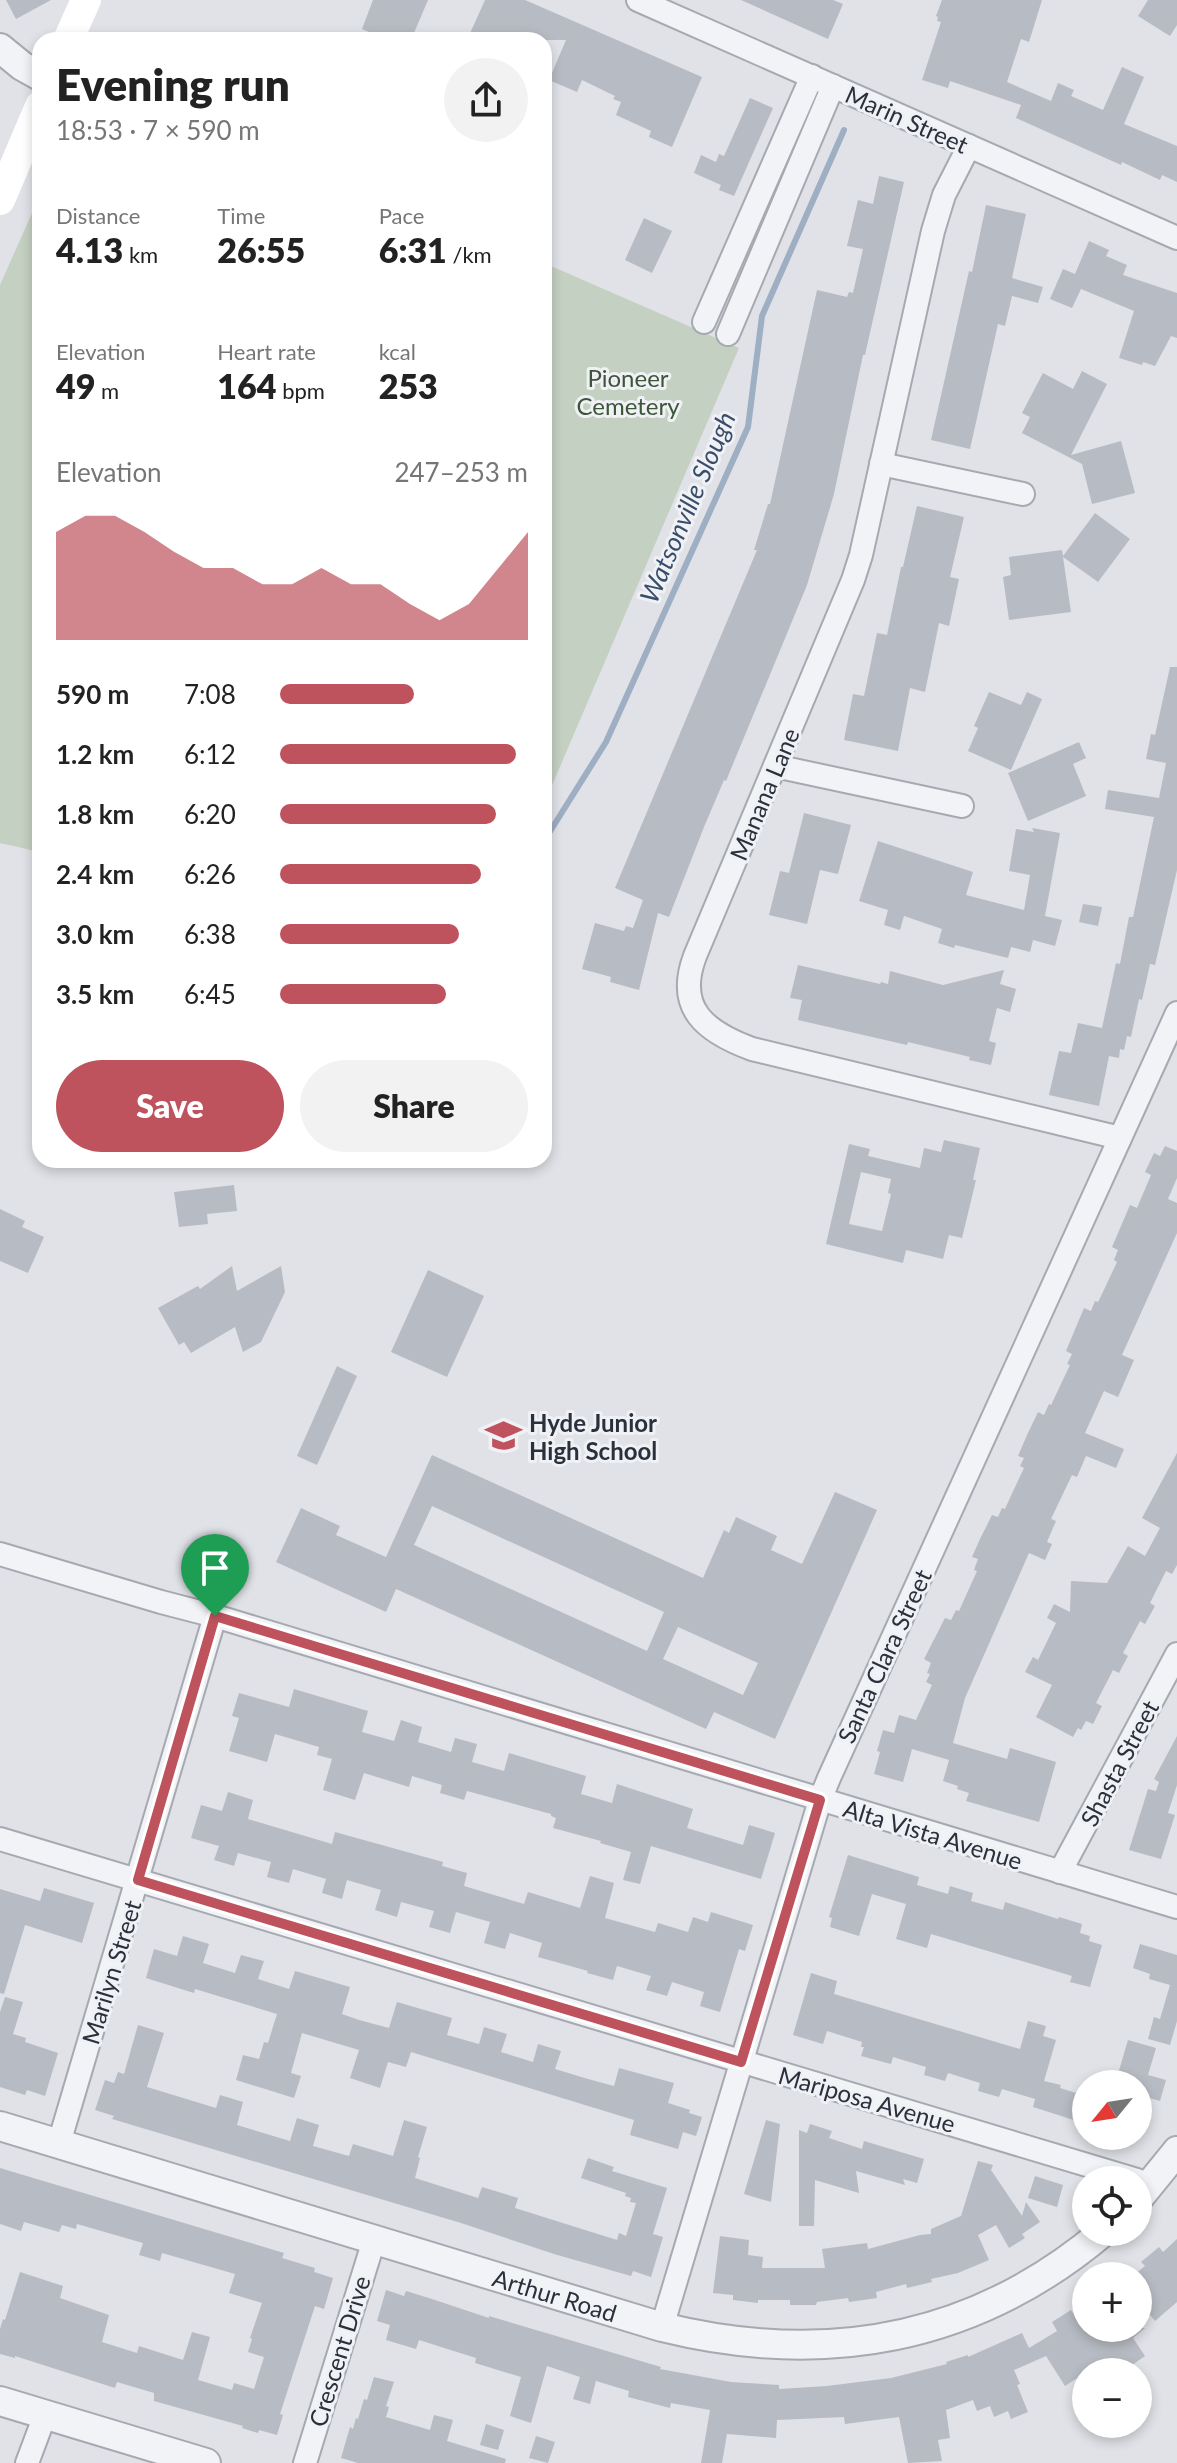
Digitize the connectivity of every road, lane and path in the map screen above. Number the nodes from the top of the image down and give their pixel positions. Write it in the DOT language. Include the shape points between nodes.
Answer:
graph roads {
  1 [pos="86,0"];
  2 [pos="638,0"];
  3 [pos="72,32"];
  4 [pos="0,48"];
  5 [pos="32,71"];
  6 [pos="812,76"];
  7 [pos="833,86"];
  8 [pos="32,125"];
  9 [pos="969,146"];
  10 [pos="0,200"];
  11 [pos="1177,238"];
  12 [pos="704,322"];
  13 [pos="728,334"];
  14 [pos="881,464"];
  15 [pos="1023,494"];
  16 [pos="775,766"];
  17 [pos="962,806"];
  18 [pos="1177,1013"];
  19 [pos="1120,1138"];
  20 [pos="0,1554"];
  21 [pos="215,1616"];
  22 [pos="1177,1654"];
  23 [pos="820,1800"];
  24 [pos="0,1839"];
  25 [pos="1060,1872"];
  26 [pos="138,1880"];
  27 [pos="1177,1907"];
  28 [pos="741,2062"];
  29 [pos="0,2126"];
  30 [pos="59,2143"];
  31 [pos="1177,2151"];
  32 [pos="1074,2166"];
  33 [pos="1152,2176"];
  34 [pos="374,2240"];
  35 [pos="1084,2246"];
  36 [pos="662,2327"];
  37 [pos="0,2401"];
  38 [pos="45,2415"];
  39 [pos="27,2463"];
  40 [pos="206,2463"];
  41 [pos="305,2463"];
  1 -- 3 [label="main road"];
  2 -- 6 [label="street, Marin Street"];
  4 -- 5 [label="street"];
  6 -- 7 [label="street, Marin Street"];
  6 -- 12 [label="street"];
  7 -- 9 [label="street, Marin Street"];
  7 -- 13 [label="street"];
  8 -- 10 [label="main road"];
  9 -- 11 [label="street, Marin Street"];
  9 -- 14 [label="street, Manana Lane" via="938,213"];
  14 -- 15 [label="street"];
  14 -- 16 [label="street, Manana Lane" via="853,580"];
  16 -- 17 [label="street"];
  16 -- 19 [label="street, Manana Lane" via="688,974 695,1010 706,1025 752,1049"];
  18 -- 19 [label="street, Santa Clara Street"];
  19 -- 23 [label="street, Santa Clara Street"];
  20 -- 21 [label="street, Alta Vista Avenue"];
  21 -- 23 [label="street, Alta Vista Avenue"];
  21 -- 26 [label="street, Marilyn Street"];
  22 -- 25 [label="street, Shasta Street"];
  23 -- 25 [label="street, Alta Vista Avenue"];
  23 -- 28 [label="street, Santa Clara Street"];
  24 -- 26 [label="street, Mariposa Avenue"];
  25 -- 27 [label="street, Alta Vista Avenue"];
  26 -- 28 [label="street, Mariposa Avenue"];
  26 -- 30 [label="street, Marilyn Street"];
  28 -- 32 [label="street, Mariposa Avenue"];
  28 -- 36 [label="street, Santa Clara Street"];
  29 -- 30 [label="street, Arthur Road"];
  30 -- 34 [label="street, Arthur Road"];
  31 -- 33 [label="street"];
  34 -- 36 [label="street, Arthur Road"];
  34 -- 41 [label="street, Crescent Drive"];
  35 -- 36 [label="street, Arthur Road" via="1013,2293 902,2335 796,2346 724,2340"];
  37 -- 38 [label="street"];
  38 -- 39 [label="street"];
  38 -- 40 [label="street"];
}
